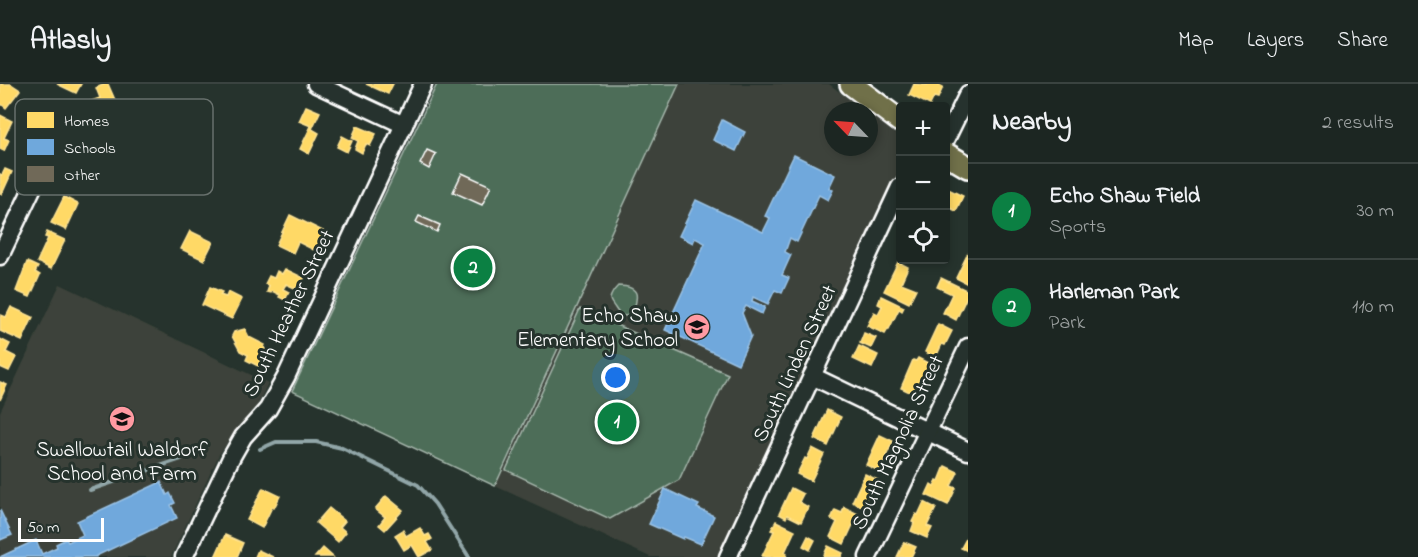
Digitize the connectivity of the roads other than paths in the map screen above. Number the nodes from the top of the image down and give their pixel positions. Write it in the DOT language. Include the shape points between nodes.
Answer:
graph roads {
  1 [pos="316,84"];
  2 [pos="423,84"];
  3 [pos="851,84"];
  4 [pos="968,93"];
  5 [pos="896,118"];
  6 [pos="404,125"];
  7 [pos="950,129"];
  8 [pos="949,156"];
  9 [pos="968,167"];
  10 [pos="25,195"];
  11 [pos="896,196"];
  12 [pos="7,226"];
  13 [pos="0,256"];
  14 [pos="968,346"];
  15 [pos="812,376"];
  16 [pos="927,431"];
  17 [pos="968,451"];
  18 [pos="184,557"];
  19 [pos="728,557"];
  20 [pos="868,557"];
  1 -- 6 [label="street"];
  2 -- 6 [label="street, South Heather Street"];
  3 -- 5 [label="main road"];
  4 -- 7 [label="street"];
  6 -- 18 [label="street, South Heather Street" via="286,376 268,409 243,437 231,458"];
  8 -- 9 [label="main road"];
  10 -- 12 [label="street"];
  11 -- 15 [label="street, South Linden Street"];
  12 -- 13 [label="street"];
  14 -- 16 [label="street, South Magnolia Street"];
  15 -- 16 [label="street"];
  15 -- 19 [label="street, South Linden Street"];
  16 -- 17 [label="street"];
  16 -- 20 [label="street, South Magnolia Street"];
}
